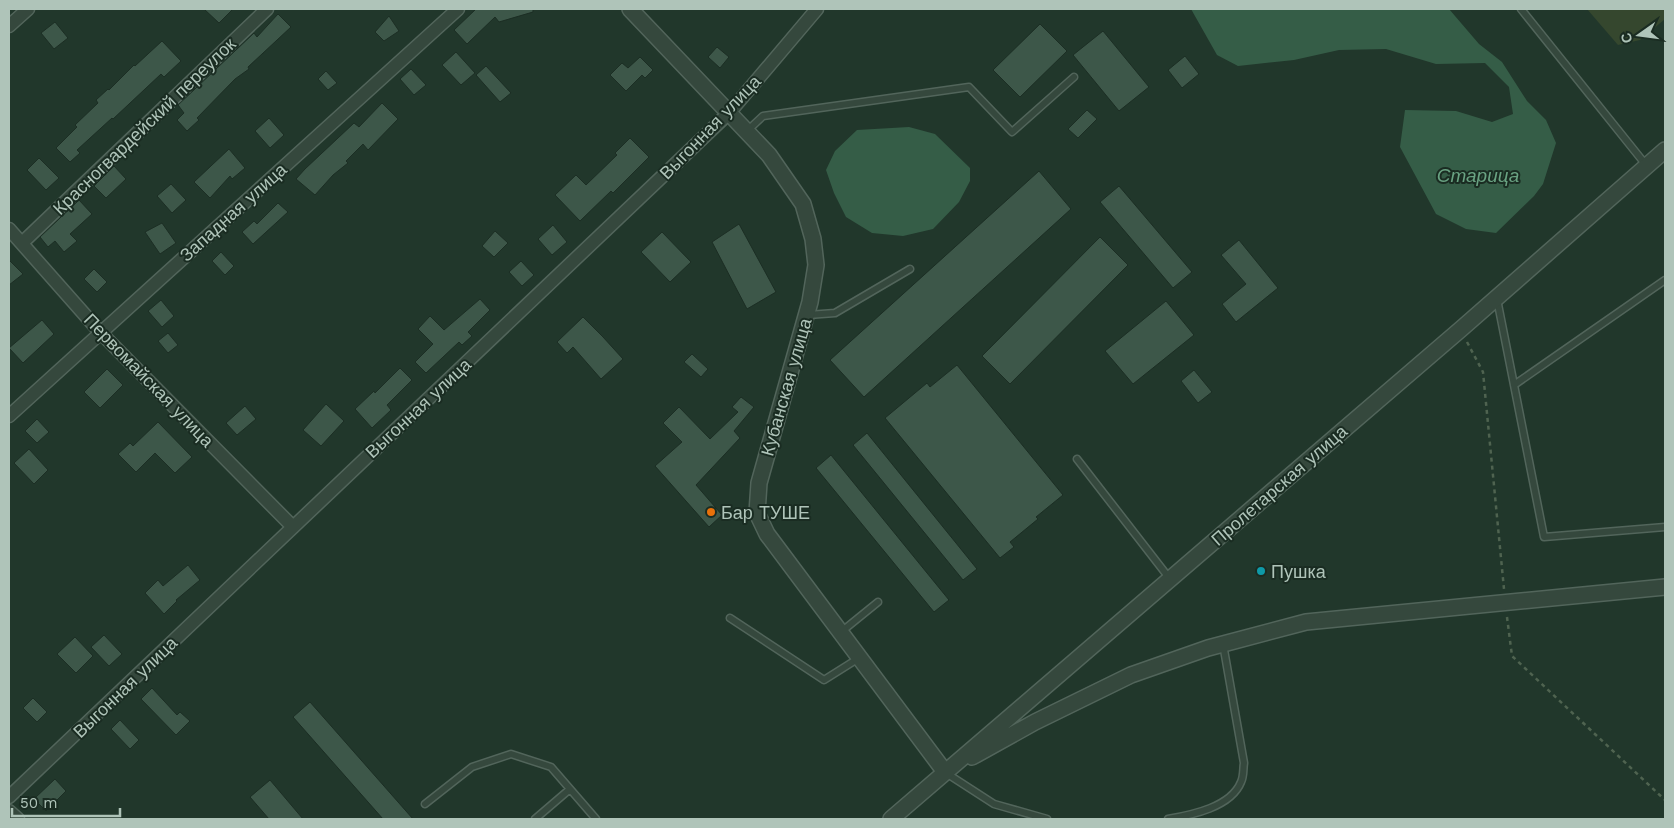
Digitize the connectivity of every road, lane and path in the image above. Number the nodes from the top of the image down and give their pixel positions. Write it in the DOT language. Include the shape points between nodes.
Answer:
graph roads {
  1 [pos="28,9"];
  2 [pos="267,9"];
  3 [pos="458,9"];
  4 [pos="630,9"];
  5 [pos="817,9"];
  6 [pos="1521,9"];
  7 [pos="9,26"];
  8 [pos="1074,77"];
  9 [pos="729,113"];
  10 [pos="747,131"];
  11 [pos="1665,150"];
  12 [pos="1647,166"];
  13 [pos="9,229"];
  14 [pos="22,243"];
  15 [pos="910,269"];
  16 [pos="1665,280"];
  17 [pos="1497,298"];
  18 [pos="806,315"];
  19 [pos="1461,330"];
  20 [pos="100,332"];
  21 [pos="1514,385"];
  22 [pos="9,416"];
  23 [pos="1078,459"];
  24 [pos="293,526"];
  25 [pos="1665,527"];
  26 [pos="1170,579"];
  27 [pos="1665,587"];
  28 [pos="878,602"];
  29 [pos="1506,602"];
  30 [pos="730,618"];
  31 [pos="840,633"];
  32 [pos="1223,644"];
  33 [pos="859,658"];
  34 [pos="945,772"];
  35 [pos="570,789"];
  36 [pos="9,798"];
  37 [pos="1665,800"];
  38 [pos="424,804"];
  39 [pos="9,811"];
  40 [pos="18,819"];
  41 [pos="535,819"];
  42 [pos="596,819"];
  43 [pos="891,819"];
  44 [pos="1047,819"];
  45 [pos="1168,819"];
  1 -- 7 [label="street"];
  2 -- 14 [label="street, Красногвардейский переулок"];
  3 -- 20 [label="street, Западная улица"];
  4 -- 9 [label="street, Кубанская улица"];
  5 -- 9 [label="street, Выгонная улица"];
  6 -- 12 [label="lane"];
  8 -- 10 [label="lane" via="1012,132 969,87 763,116"];
  9 -- 10 [label="street, Кубанская улица"];
  9 -- 24 [label="street, Выгонная улица"];
  10 -- 18 [label="street, Кубанская улица" via="803,204 816,265"];
  11 -- 12 [label="street, Пролетарская улица"];
  12 -- 17 [label="street, Пролетарская улица"];
  13 -- 14 [label="street, Первомайская улица"];
  14 -- 20 [label="street, Первомайская улица"];
  15 -- 18 [label="lane" via="835,313"];
  16 -- 21 [label="lane"];
  17 -- 19 [label="street, Пролетарская улица"];
  17 -- 21 [label="lane"];
  18 -- 31 [label="street, Кубанская улица" via="758,483 757,512 767,534"];
  19 -- 26 [label="street, Пролетарская улица"];
  19 -- 29 [label="path" via="1483,372"];
  20 -- 22 [label="street, Западная улица"];
  20 -- 24 [label="street, Первомайская улица"];
  21 -- 25 [label="lane" via="1544,537"];
  23 -- 26 [label="lane"];
  24 -- 36 [label="street, Выгонная улица"];
  26 -- 34 [label="street, Пролетарская улица"];
  27 -- 29 [label="street"];
  28 -- 31 [label="lane"];
  29 -- 32 [label="street" via="1306,622"];
  29 -- 37 [label="path" via="1512,656"];
  30 -- 33 [label="lane" via="824,680"];
  31 -- 33 [label="street, Кубанская улица"];
  32 -- 34 [label="street" via="1132,675 1035,722"];
  32 -- 45 [label="lane" via="1244,762 1241,782 1227,800 1193,815"];
  33 -- 34 [label="street, Кубанская улица"];
  34 -- 43 [label="street, Пролетарская улица"];
  34 -- 44 [label="lane" via="994,804"];
  35 -- 38 [label="lane" via="550,767 512,754 472,766"];
  35 -- 41 [label="lane"];
  35 -- 42 [label="lane"];
  39 -- 40 [label="street"];
}
